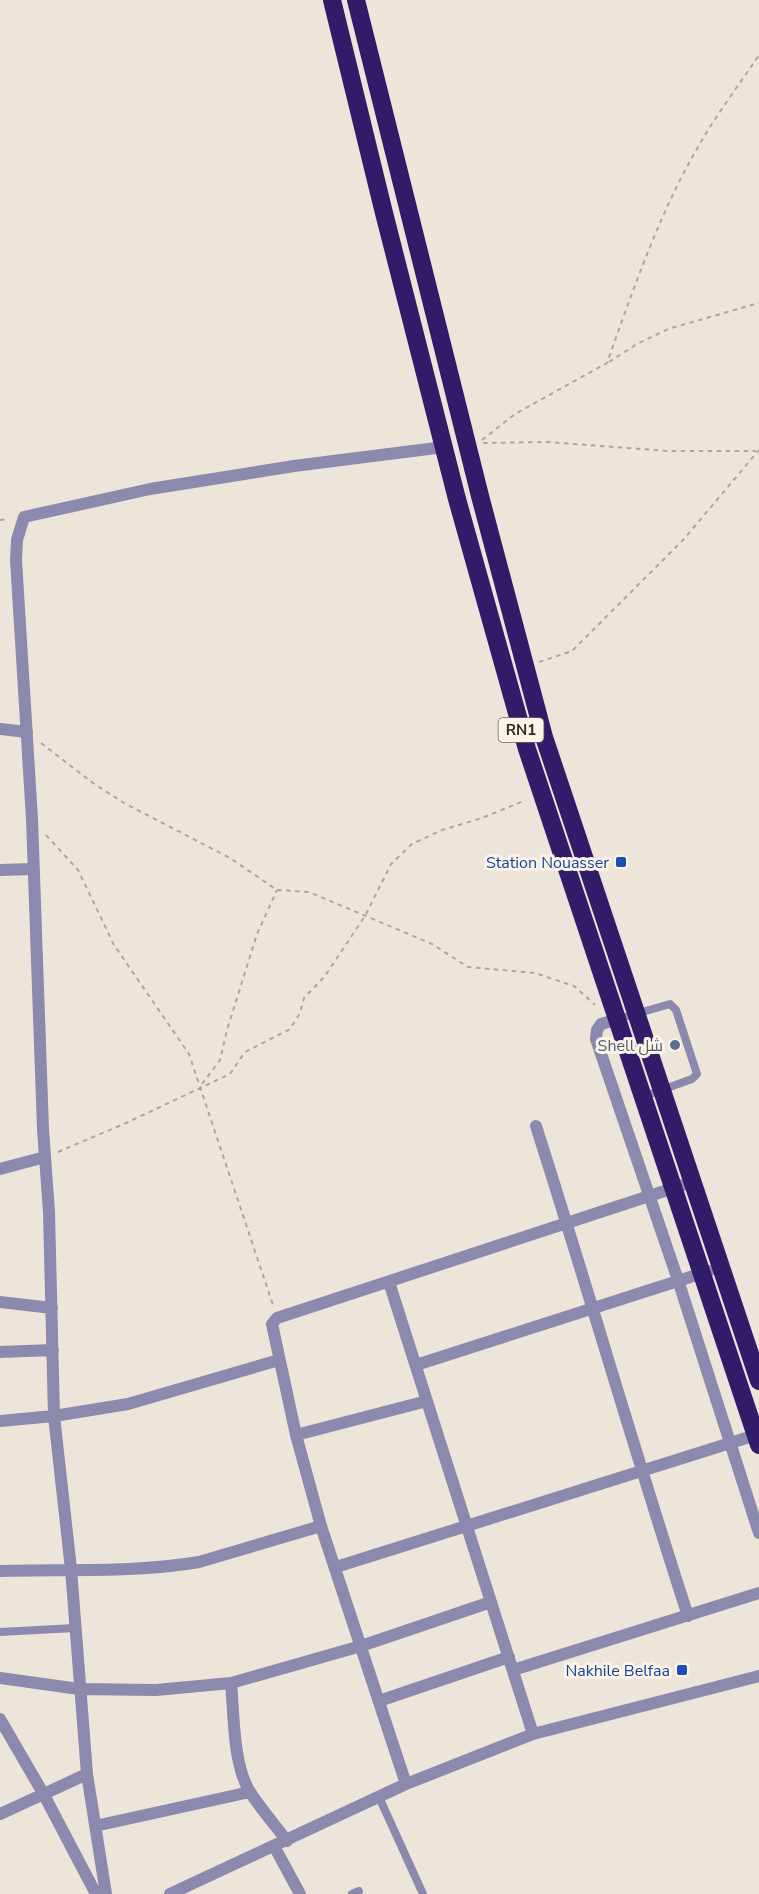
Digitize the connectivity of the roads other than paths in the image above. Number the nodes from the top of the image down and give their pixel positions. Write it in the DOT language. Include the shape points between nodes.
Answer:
graph roads {
  1 [pos="332,0"];
  2 [pos="356,0"];
  3 [pos="444,447"];
  4 [pos="0,729"];
  5 [pos="27,732"];
  6 [pos="34,869"];
  7 [pos="0,870"];
  8 [pos="637,1013"];
  9 [pos="615,1020"];
  10 [pos="662,1090"];
  11 [pos="642,1097"];
  12 [pos="536,1126"];
  13 [pos="45,1158"];
  14 [pos="0,1169"];
  15 [pos="692,1182"];
  16 [pos="673,1188"];
  17 [pos="650,1197"];
  18 [pos="567,1222"];
  19 [pos="721,1267"];
  20 [pos="702,1273"];
  21 [pos="678,1280"];
  22 [pos="389,1282"];
  23 [pos="0,1302"];
  24 [pos="52,1308"];
  25 [pos="594,1308"];
  26 [pos="53,1350"];
  27 [pos="0,1352"];
  28 [pos="279,1360"];
  29 [pos="416,1365"];
  30 [pos="759,1381"];
  31 [pos="427,1401"];
  32 [pos="54,1416"];
  33 [pos="0,1421"];
  34 [pos="296,1435"];
  35 [pos="758,1438"];
  36 [pos="730,1443"];
  37 [pos="641,1471"];
  38 [pos="321,1526"];
  39 [pos="467,1526"];
  40 [pos="759,1533"];
  41 [pos="336,1567"];
  42 [pos="71,1569"];
  43 [pos="0,1571"];
  44 [pos="759,1593"];
  45 [pos="491,1602"];
  46 [pos="688,1616"];
  47 [pos="75,1628"];
  48 [pos="0,1632"];
  49 [pos="361,1646"];
  50 [pos="509,1658"];
  51 [pos="513,1670"];
  52 [pos="759,1676"];
  53 [pos="0,1678"];
  54 [pos="231,1683"];
  55 [pos="79,1689"];
  56 [pos="379,1701"];
  57 [pos="0,1719"];
  58 [pos="533,1734"];
  59 [pos="87,1774"];
  60 [pos="406,1784"];
  61 [pos="250,1792"];
  62 [pos="43,1793"];
  63 [pos="379,1797"];
  64 [pos="0,1814"];
  65 [pos="95,1826"];
  66 [pos="287,1841"];
  67 [pos="274,1846"];
  68 [pos="187,1891"];
  69 [pos="96,1894"];
  70 [pos="105,1894"];
  71 [pos="170,1894"];
  72 [pos="300,1894"];
  73 [pos="423,1894"];
  1 -- 3 [label="highway, RN1"];
  2 -- 8 [label="highway, RN1" via="544,737"];
  3 -- 5 [label="street" via="150,489 24,517 16,560"];
  3 -- 9 [label="highway, RN1" via="520,726"];
  4 -- 5 [label="street"];
  5 -- 6 [label="street"];
  6 -- 7 [label="street"];
  6 -- 13 [label="street"];
  8 -- 9 [label="lane"];
  8 -- 10 [label="highway, RN1"];
  8 -- 10 [label="lane" via="673,1006 697,1074"];
  9 -- 11 [label="highway, RN1"];
  9 -- 17 [label="street" via="599,1026 596,1039"];
  10 -- 11 [label="lane"];
  10 -- 15 [label="highway, RN1"];
  11 -- 16 [label="highway, RN1"];
  12 -- 18 [label="street"];
  13 -- 14 [label="street"];
  13 -- 24 [label="street"];
  15 -- 16 [label="street"];
  15 -- 19 [label="highway, RN1"];
  16 -- 17 [label="street"];
  16 -- 20 [label="highway, RN1"];
  17 -- 18 [label="street"];
  17 -- 21 [label="street"];
  18 -- 22 [label="street"];
  18 -- 25 [label="street"];
  19 -- 20 [label="street"];
  19 -- 30 [label="highway, RN1"];
  20 -- 21 [label="street"];
  20 -- 35 [label="highway, RN1"];
  21 -- 25 [label="street"];
  21 -- 36 [label="street"];
  22 -- 28 [label="street" via="273,1320"];
  22 -- 29 [label="street"];
  23 -- 24 [label="street"];
  24 -- 26 [label="street"];
  25 -- 29 [label="street"];
  25 -- 37 [label="street"];
  26 -- 27 [label="street"];
  26 -- 32 [label="street"];
  28 -- 32 [label="street" via="128,1404"];
  28 -- 34 [label="street"];
  29 -- 31 [label="street"];
  31 -- 34 [label="street"];
  31 -- 39 [label="street"];
  32 -- 33 [label="street"];
  32 -- 42 [label="street"];
  34 -- 38 [label="street"];
  35 -- 36 [label="street"];
  36 -- 37 [label="street"];
  36 -- 40 [label="street"];
  37 -- 39 [label="street"];
  37 -- 46 [label="street"];
  38 -- 41 [label="street"];
  38 -- 42 [label="street" via="199,1562 154,1568"];
  39 -- 41 [label="street"];
  39 -- 45 [label="street"];
  41 -- 49 [label="street"];
  42 -- 43 [label="street"];
  42 -- 47 [label="street"];
  44 -- 46 [label="street"];
  45 -- 49 [label="street"];
  45 -- 50 [label="street"];
  46 -- 51 [label="street"];
  47 -- 48 [label="lane"];
  47 -- 55 [label="street"];
  49 -- 54 [label="street"];
  49 -- 56 [label="street"];
  50 -- 51 [label="street"];
  50 -- 56 [label="street"];
  51 -- 58 [label="street"];
  52 -- 58 [label="street"];
  53 -- 55 [label="street"];
  54 -- 55 [label="street" via="156,1690"];
  54 -- 61 [label="street" via="237,1746"];
  55 -- 59 [label="street"];
  56 -- 60 [label="street"];
  57 -- 62 [label="street"];
  58 -- 60 [label="street"];
  59 -- 62 [label="street"];
  59 -- 65 [label="street"];
  60 -- 63 [label="street"];
  61 -- 65 [label="street"];
  61 -- 66 [label="street"];
  62 -- 64 [label="street"];
  62 -- 69 [label="street"];
  63 -- 66 [label="street"];
  63 -- 73 [label="lane"];
  65 -- 70 [label="street"];
  66 -- 67 [label="street"];
  67 -- 68 [label="street"];
  67 -- 72 [label="street"];
  68 -- 71 [label="street"];
}
